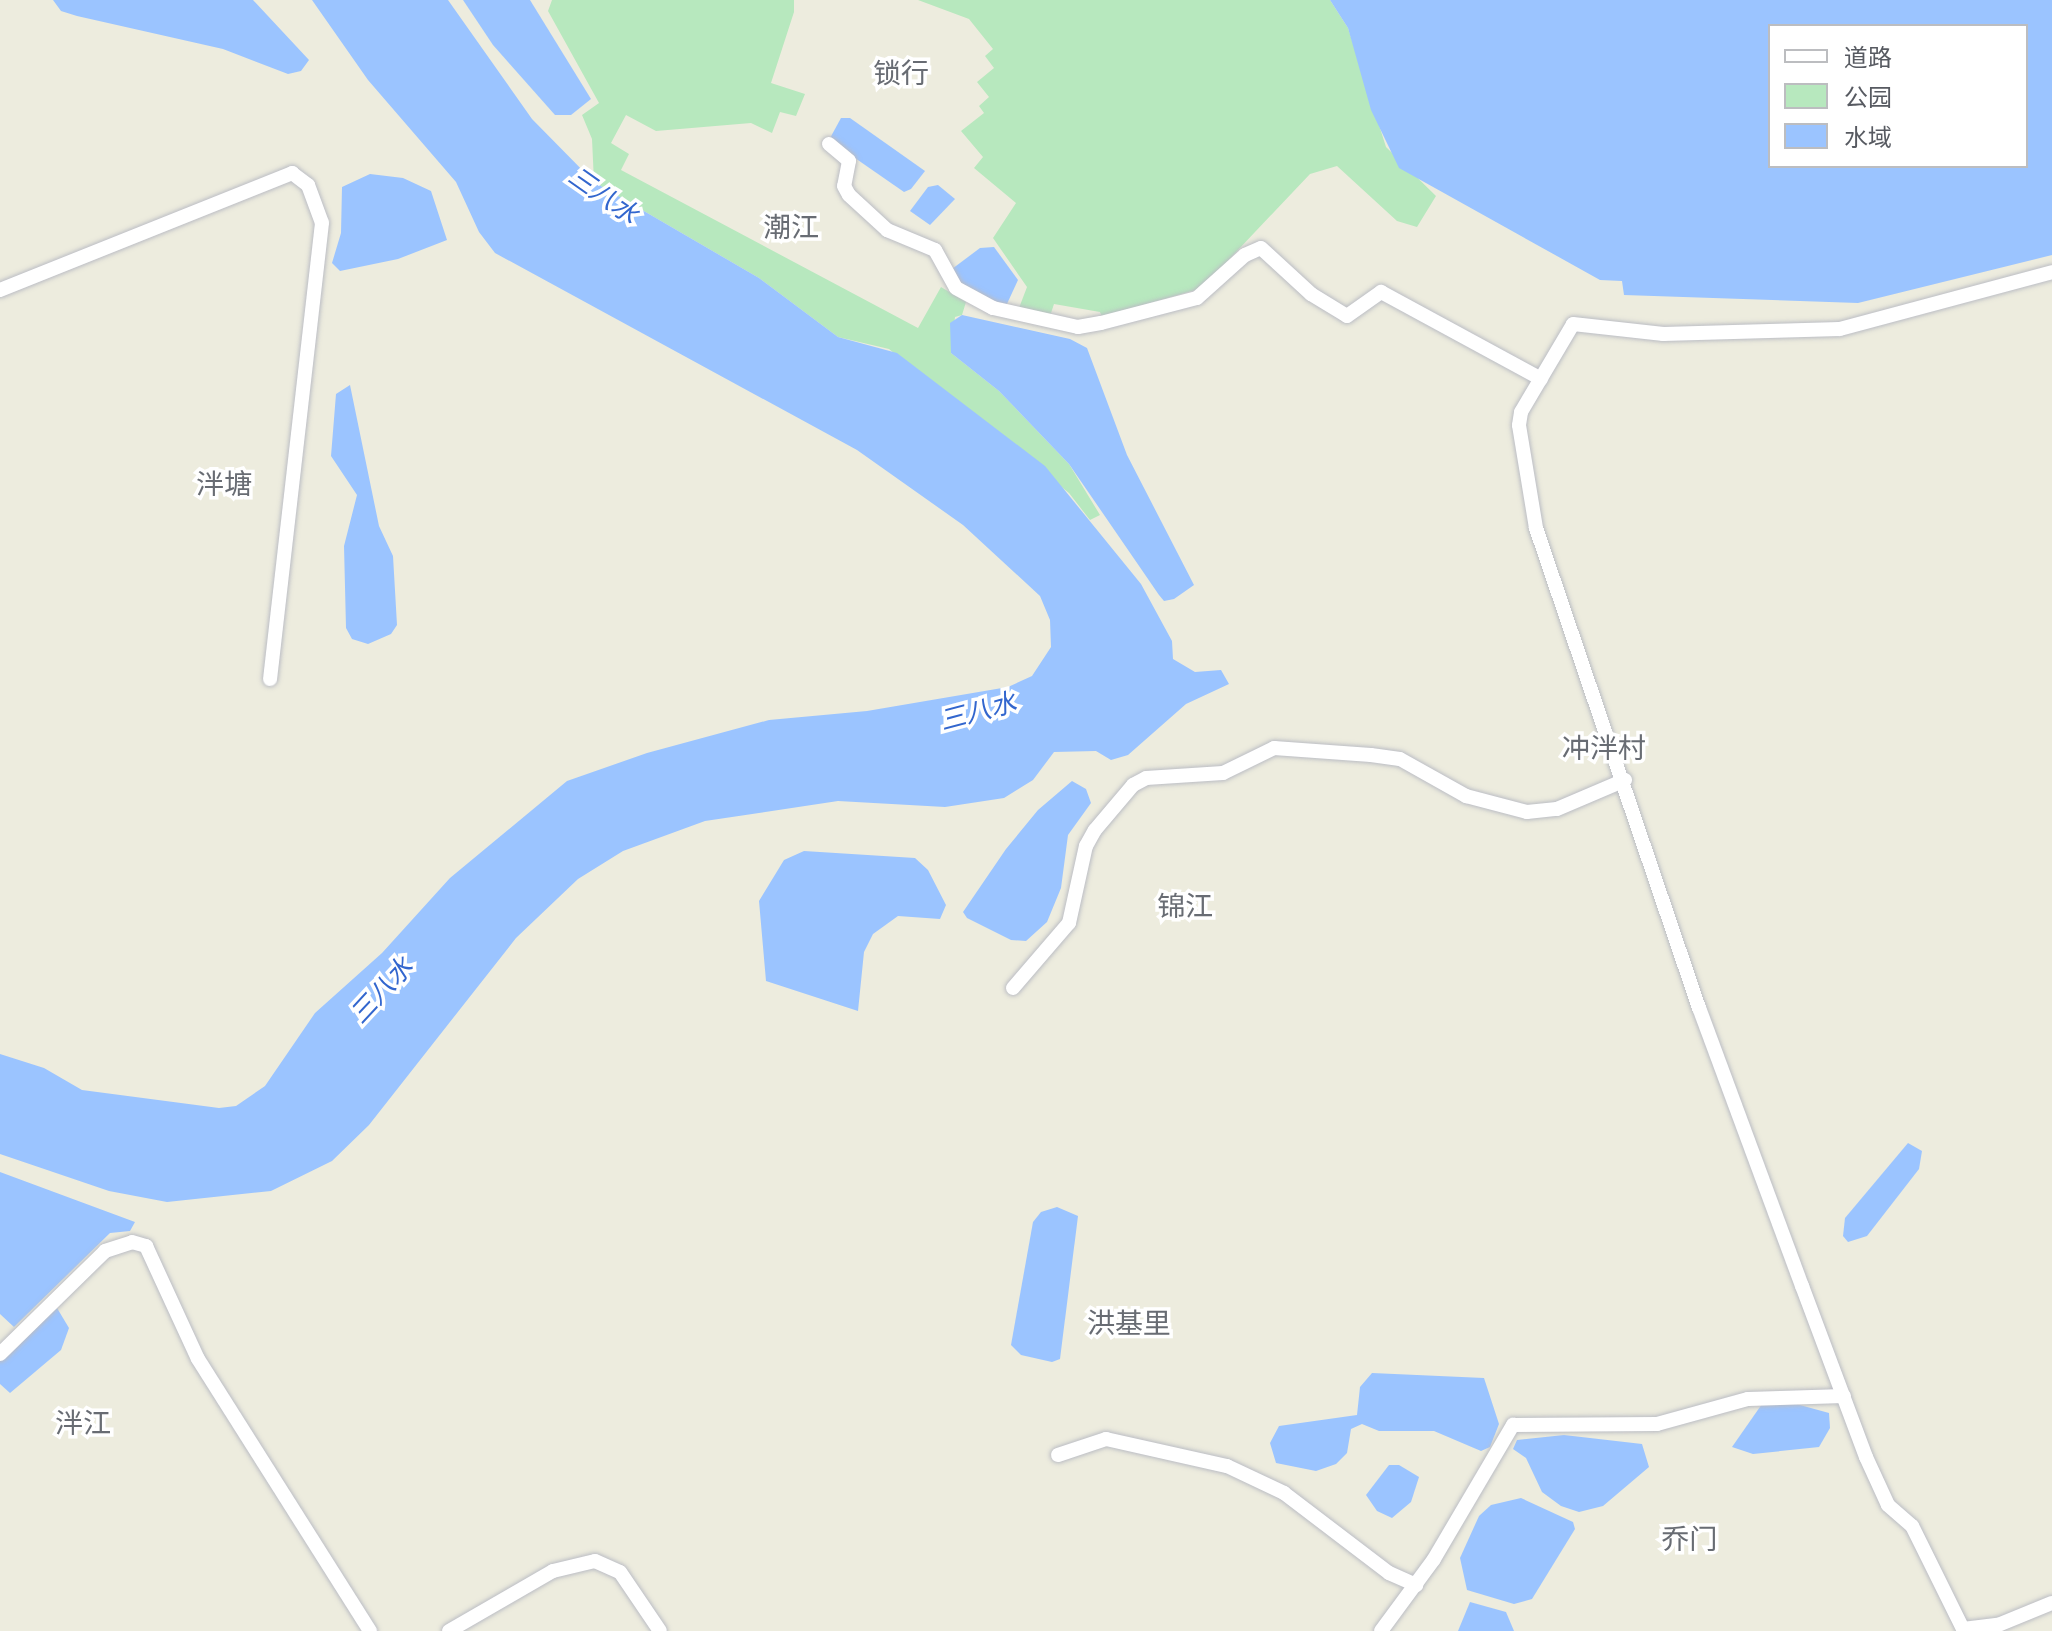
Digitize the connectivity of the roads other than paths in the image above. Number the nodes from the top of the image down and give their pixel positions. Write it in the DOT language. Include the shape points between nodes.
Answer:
graph roads {
  1 [pos="829,144"];
  2 [pos="2052,272"];
  3 [pos="0,290"];
  4 [pos="1541,379"];
  5 [pos="270,679"];
  6 [pos="1625,780"];
  7 [pos="1013,988"];
  8 [pos="0,1354"];
  9 [pos="1844,1396"];
  10 [pos="1058,1455"];
  11 [pos="1416,1585"];
  12 [pos="2052,1603"];
  13 [pos="1964,1630"];
  14 [pos="370,1631"];
  15 [pos="449,1631"];
  16 [pos="660,1631"];
  17 [pos="1381,1631"];
  1 -- 4 [label="street" via="849,161 844,186 849,195 887,230 935,250 956,288 993,308 1078,327 1101,323 1197,298 1245,255 1261,248 1311,294 1347,316 1381,292"];
  2 -- 4 [label="street" via="1840,329 1663,334 1573,324"];
  3 -- 5 [label="street" via="292,173 308,185 322,223"];
  4 -- 6 [label="street" via="1519,425 1536,528"];
  6 -- 7 [label="street" via="1557,809 1527,812 1466,796 1400,759 1371,755 1274,748 1223,773 1146,778 1133,785 1095,830 1086,846 1071,920 1051,950"];
  6 -- 9 [label="street" via="1699,1008"];
  8 -- 14 [label="street" via="108,1248 132,1242 146,1246 198,1359"];
  9 -- 11 [label="street" via="1748,1399 1657,1424 1513,1425"];
  9 -- 13 [label="street" via="1888,1505 1912,1526"];
  10 -- 11 [label="street" via="1106,1439 1227,1466 1284,1493 1389,1573"];
  11 -- 17 [label="street"];
  12 -- 13 [label="street" via="1998,1625"];
  15 -- 16 [label="street" via="553,1571 595,1561 620,1572"];
}
